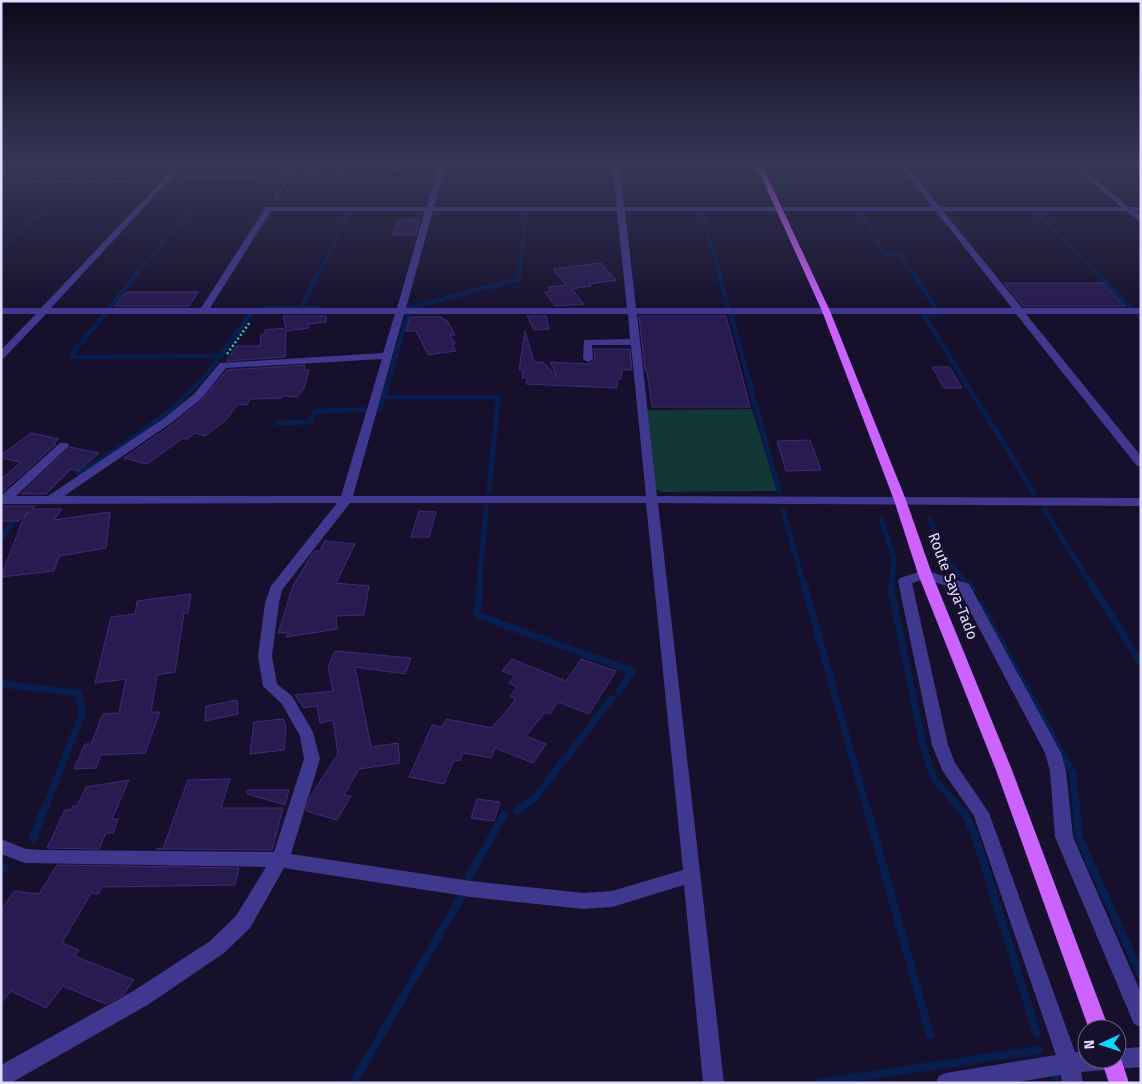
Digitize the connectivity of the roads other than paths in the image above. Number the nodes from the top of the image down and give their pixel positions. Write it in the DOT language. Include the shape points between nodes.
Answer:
graph roads {
  1 [pos="134,214"];
  2 [pos="266,214"];
  3 [pos="430,214"];
  4 [pos="622,214"];
  5 [pos="782,214"];
  6 [pos="942,214"];
  7 [pos="1,311"];
  8 [pos="42,311"];
  9 [pos="204,311"];
  10 [pos="400,311"];
  11 [pos="632,311"];
  12 [pos="826,311"];
  13 [pos="1141,311"];
  14 [pos="1019,312"];
  15 [pos="635,342"];
  16 [pos="1,356"];
  17 [pos="387,356"];
  18 [pos="588,359"];
  19 [pos="64,445"];
  20 [pos="1141,464"];
  21 [pos="652,499"];
  22 [pos="3,500"];
  23 [pos="51,500"];
  24 [pos="346,500"];
  25 [pos="900,500"];
  26 [pos="1141,502"];
  27 [pos="925,574"];
  28 [pos="1,846"];
  29 [pos="280,860"];
  30 [pos="693,875"];
  31 [pos="1141,1017"];
  32 [pos="1096,1019"];
  33 [pos="1141,1057"];
  34 [pos="1073,1069"];
  35 [pos="1114,1069"];
  36 [pos="1,1077"];
  37 [pos="714,1083"];
  38 [pos="946,1083"];
  39 [pos="1082,1083"];
  40 [pos="1119,1083"];
  1 -- 8 [label="street"];
  2 -- 9 [label="street"];
  3 -- 10 [label="street"];
  4 -- 11 [label="street"];
  5 -- 12 [label="main road, Route Saya-Tado"];
  6 -- 14 [label="street"];
  7 -- 8 [label="street"];
  8 -- 9 [label="street"];
  8 -- 16 [label="street"];
  9 -- 10 [label="street"];
  10 -- 11 [label="street"];
  10 -- 17 [label="street"];
  11 -- 12 [label="street"];
  11 -- 15 [label="street"];
  12 -- 14 [label="street"];
  12 -- 25 [label="main road, Route Saya-Tado"];
  13 -- 14 [label="street"];
  14 -- 20 [label="street"];
  15 -- 18 [label="street" via="587,342"];
  15 -- 21 [label="street"];
  17 -- 23 [label="street" via="224,364 198,396 170,419"];
  17 -- 24 [label="street"];
  19 -- 22 [label="street"];
  21 -- 24 [label="street"];
  21 -- 25 [label="street"];
  21 -- 30 [label="street"];
  22 -- 23 [label="street"];
  23 -- 24 [label="street"];
  24 -- 29 [label="street" via="276,589 272,603 265,656 270,686 287,700 308,736 312,759"];
  25 -- 26 [label="street"];
  25 -- 27 [label="main road, Route Saya-Tado"];
  27 -- 31 [label="street" via="964,587 1052,753 1058,771 1064,837"];
  27 -- 32 [label="main road, Route Saya-Tado" via="1004,770"];
  27 -- 34 [label="street" via="905,581 940,745 948,766 981,813"];
  28 -- 29 [label="street" via="25,856 43,857"];
  29 -- 30 [label="street" via="471,889 584,901 612,899"];
  29 -- 36 [label="street" via="243,922 217,947 142,997"];
  30 -- 37 [label="street"];
  33 -- 34 [label="street"];
  34 -- 38 [label="street"];
  34 -- 39 [label="street"];
  35 -- 40 [label="main road, bridge"];
}
